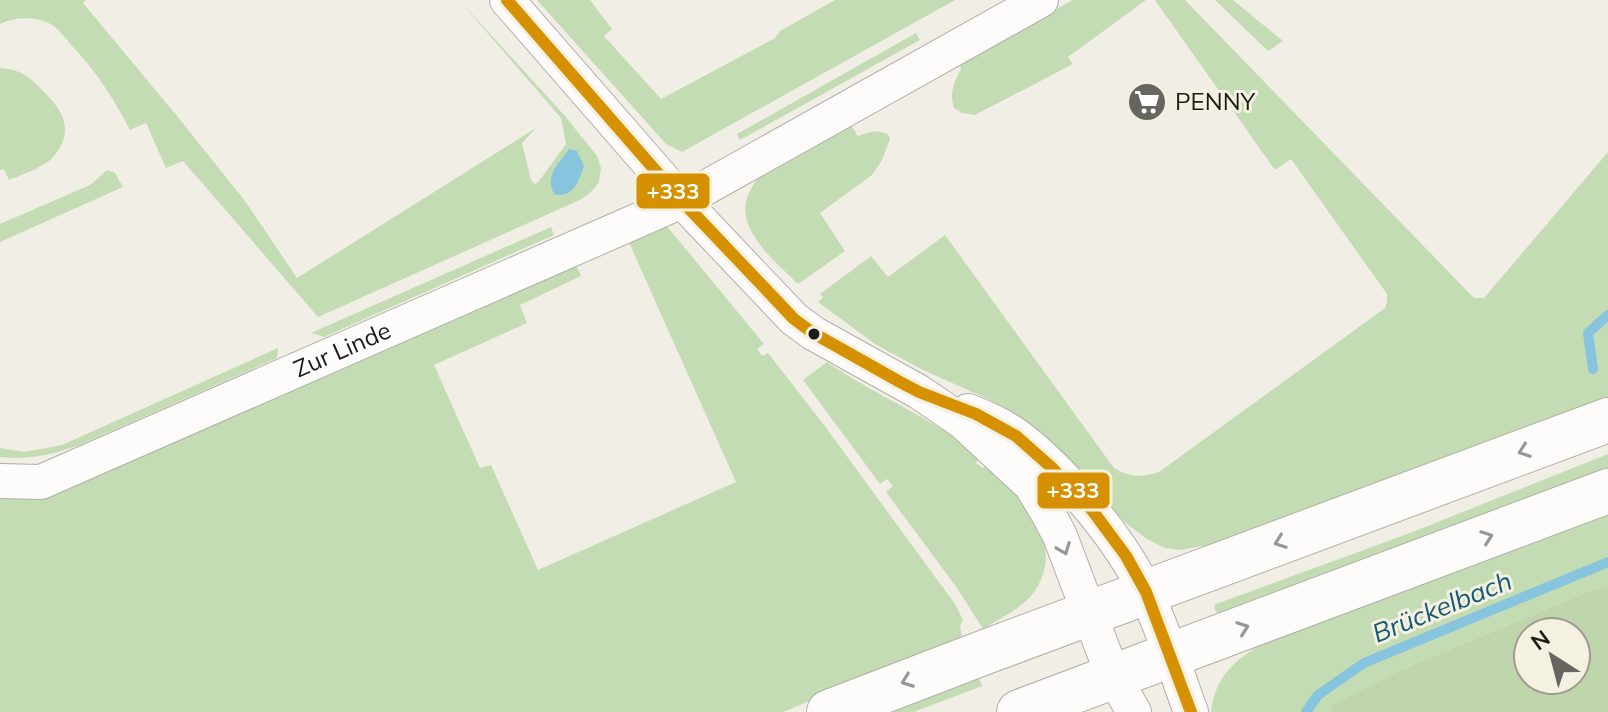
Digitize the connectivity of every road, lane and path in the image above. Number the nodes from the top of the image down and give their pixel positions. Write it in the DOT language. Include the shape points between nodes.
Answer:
graph roads {
  1 [pos="507,0"];
  2 [pos="1041,0"];
  3 [pos="682,201"];
  4 [pos="919,392"];
  5 [pos="1608,420"];
  6 [pos="0,481"];
  7 [pos="1608,491"];
  8 [pos="1146,592"];
  9 [pos="1089,613"];
  10 [pos="1170,655"];
  11 [pos="1124,694"];
  12 [pos="829,712"];
  13 [pos="1019,712"];
  14 [pos="1191,712"];
  1 -- 3 [label="street"];
  2 -- 3 [label="street, Zur Linde"];
  3 -- 4 [label="street" via="794,319"];
  3 -- 6 [label="street, Zur Linde" via="41,482"];
  4 -- 8 [label="street" via="1016,436 1092,510"];
  4 -- 9 [label="street, one-way" via="963,422 1031,485 1060,536"];
  5 -- 8 [label="main road, one-way"];
  10 -- 7 [label="main road, one-way"];
  8 -- 9 [label="main road"];
  8 -- 10 [label="street"];
  9 -- 11 [label="street"];
  9 -- 12 [label="main road, one-way"];
  10 -- 11 [label="main road"];
  10 -- 14 [label="street"];
  11 -- 13 [label="main road"];
}
